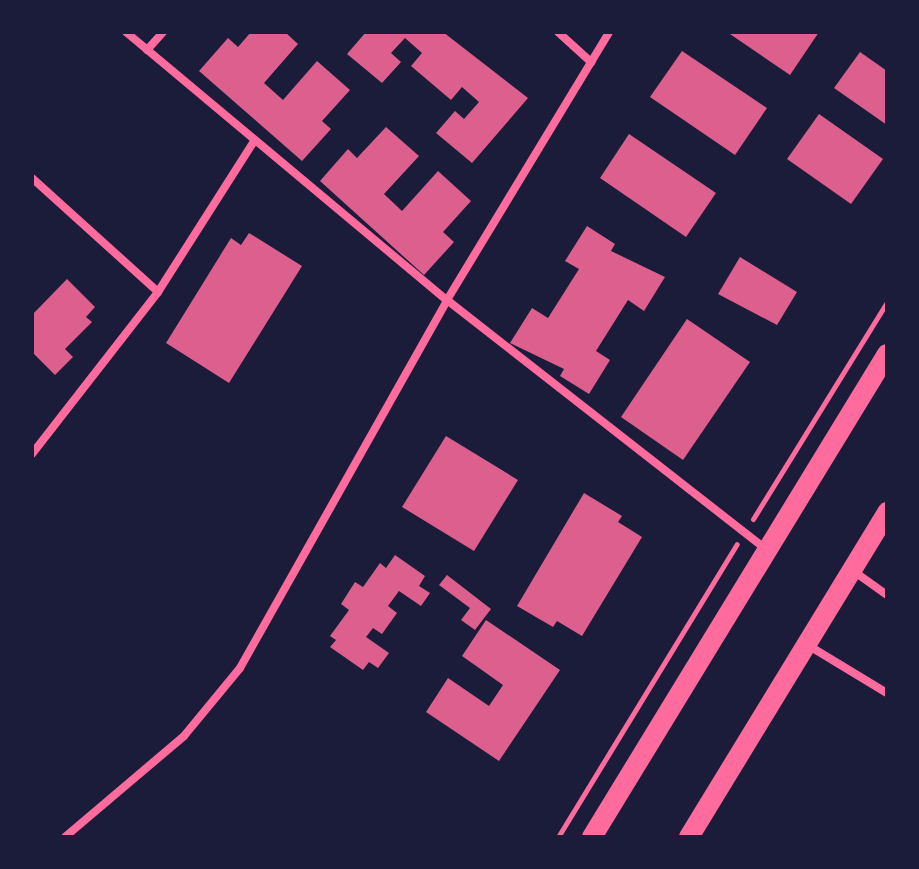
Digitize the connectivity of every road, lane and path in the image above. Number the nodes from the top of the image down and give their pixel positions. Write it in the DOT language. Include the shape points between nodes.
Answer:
graph roads {
  1 [pos="126,32"];
  2 [pos="163,32"];
  3 [pos="558,32"];
  4 [pos="609,32"];
  5 [pos="147,50"];
  6 [pos="591,62"];
  7 [pos="255,140"];
  8 [pos="32,178"];
  9 [pos="158,292"];
  10 [pos="447,300"];
  11 [pos="887,302"];
  12 [pos="887,354"];
  13 [pos="32,454"];
  14 [pos="758,512"];
  15 [pos="887,512"];
  16 [pos="768,550"];
  17 [pos="731,554"];
  18 [pos="852,570"];
  19 [pos="887,595"];
  20 [pos="806,644"];
  21 [pos="887,693"];
  22 [pos="65,837"];
  23 [pos="558,837"];
  24 [pos="592,837"];
  25 [pos="689,837"];
  1 -- 5 [label="street"];
  2 -- 5 [label="street"];
  3 -- 6 [label="street"];
  4 -- 6 [label="street"];
  5 -- 7 [label="street"];
  6 -- 10 [label="street"];
  7 -- 9 [label="street"];
  7 -- 10 [label="street"];
  8 -- 9 [label="street"];
  9 -- 13 [label="street"];
  10 -- 16 [label="street"];
  10 -- 22 [label="street" via="240,668 184,736"];
  11 -- 14 [label="path"];
  12 -- 16 [label="highway"];
  15 -- 18 [label="highway"];
  16 -- 24 [label="highway"];
  17 -- 23 [label="path"];
  18 -- 19 [label="street"];
  18 -- 20 [label="highway"];
  20 -- 21 [label="street"];
  20 -- 25 [label="highway"];
}
